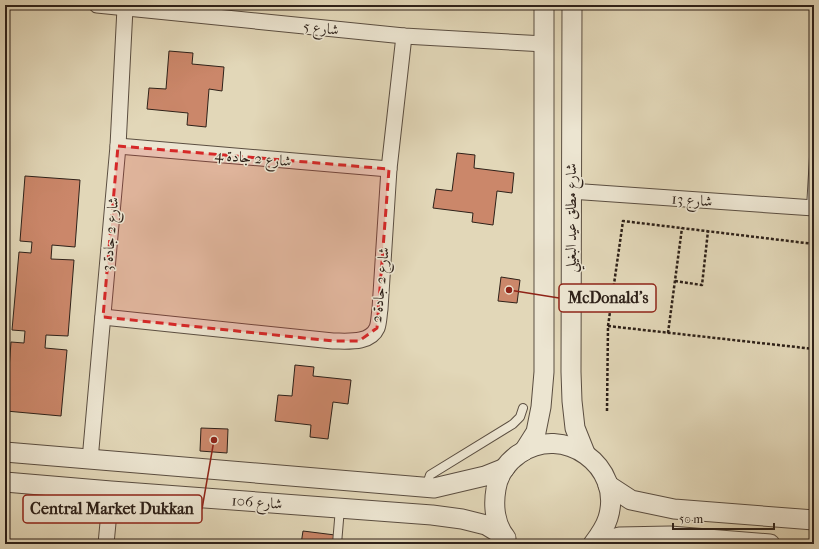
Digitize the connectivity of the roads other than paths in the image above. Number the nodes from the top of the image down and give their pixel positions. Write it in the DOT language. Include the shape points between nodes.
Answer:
graph roads {
  1 [pos="97,5"];
  2 [pos="544,5"];
  3 [pos="572,5"];
  4 [pos="124,8"];
  5 [pos="404,36"];
  6 [pos="545,44"];
  7 [pos="118,146"];
  8 [pos="814,157"];
  9 [pos="389,169"];
  10 [pos="570,191"];
  11 [pos="812,208"];
  12 [pos="103,317"];
  13 [pos="523,408"];
  14 [pos="524,451"];
  15 [pos="13,453"];
  16 [pos="585,453"];
  17 [pos="90,460"];
  18 [pos="505,468"];
  19 [pos="10,482"];
  20 [pos="608,485"];
  21 [pos="426,487"];
  22 [pos="111,491"];
  23 [pos="340,508"];
  24 [pos="814,520"];
  25 [pos="508,540"];
  26 [pos="106,544"];
  27 [pos="337,544"];
  28 [pos="594,544"];
  29 [pos="770,544"];
  1 -- 4 [label="street, شارع 5"];
  2 -- 6 [label="street, شارع مطلق عيد البغيلي"];
  3 -- 10 [label="street, شارع مطلق عيد البغيلي"];
  4 -- 5 [label="street, شارع 5"];
  4 -- 7 [label="street, شارع 2 جادة 3"];
  5 -- 6 [label="street, شارع 5"];
  5 -- 9 [label="street, شارع 2 جادة 2"];
  6 -- 14 [label="street, شارع مطلق عيد البغيلي" via="544,372 536,432"];
  7 -- 9 [label="street, شارع 2 جادة 4"];
  7 -- 12 [label="street, شارع 2 جادة 3"];
  8 -- 11 [label="lane"];
  9 -- 12 [label="street, شارع 2 جادة 2" via="380,309 377,328 371,336 359,341 333,341"];
  10 -- 11 [label="street, شارع 13"];
  10 -- 16 [label="street, شارع مطلق عيد البغيلي" via="572,401 576,428"];
  12 -- 17 [label="street, شارع 2 جادة 3"];
  13 -- 21 [label="lane" via="520,417 513,424 430,475"];
  14 -- 16 [label="street" via="538,445 555,443"];
  14 -- 18 [label="street" via="513,458"];
  15 -- 17 [label="street, شارع 106"];
  15 -- 19 [label="street" via="13,461 8,469"];
  16 -- 20 [label="street" via="599,467"];
  17 -- 21 [label="street, شارع 106"];
  18 -- 21 [label="street, شارع 106" via="466,481 434,488"];
  18 -- 25 [label="street" via="496,484 494,502 496,520"];
  19 -- 22 [label="street, شارع 106"];
  20 -- 24 [label="street" via="631,500 674,509"];
  20 -- 28 [label="street" via="611,501 609,517"];
  22 -- 23 [label="street, شارع 106"];
  22 -- 26 [label="street"];
  23 -- 25 [label="street, شارع 106" via="462,519 486,525"];
  23 -- 27 [label="lane"];
  28 -- 29 [label="street" via="619,537 670,536"];
}
